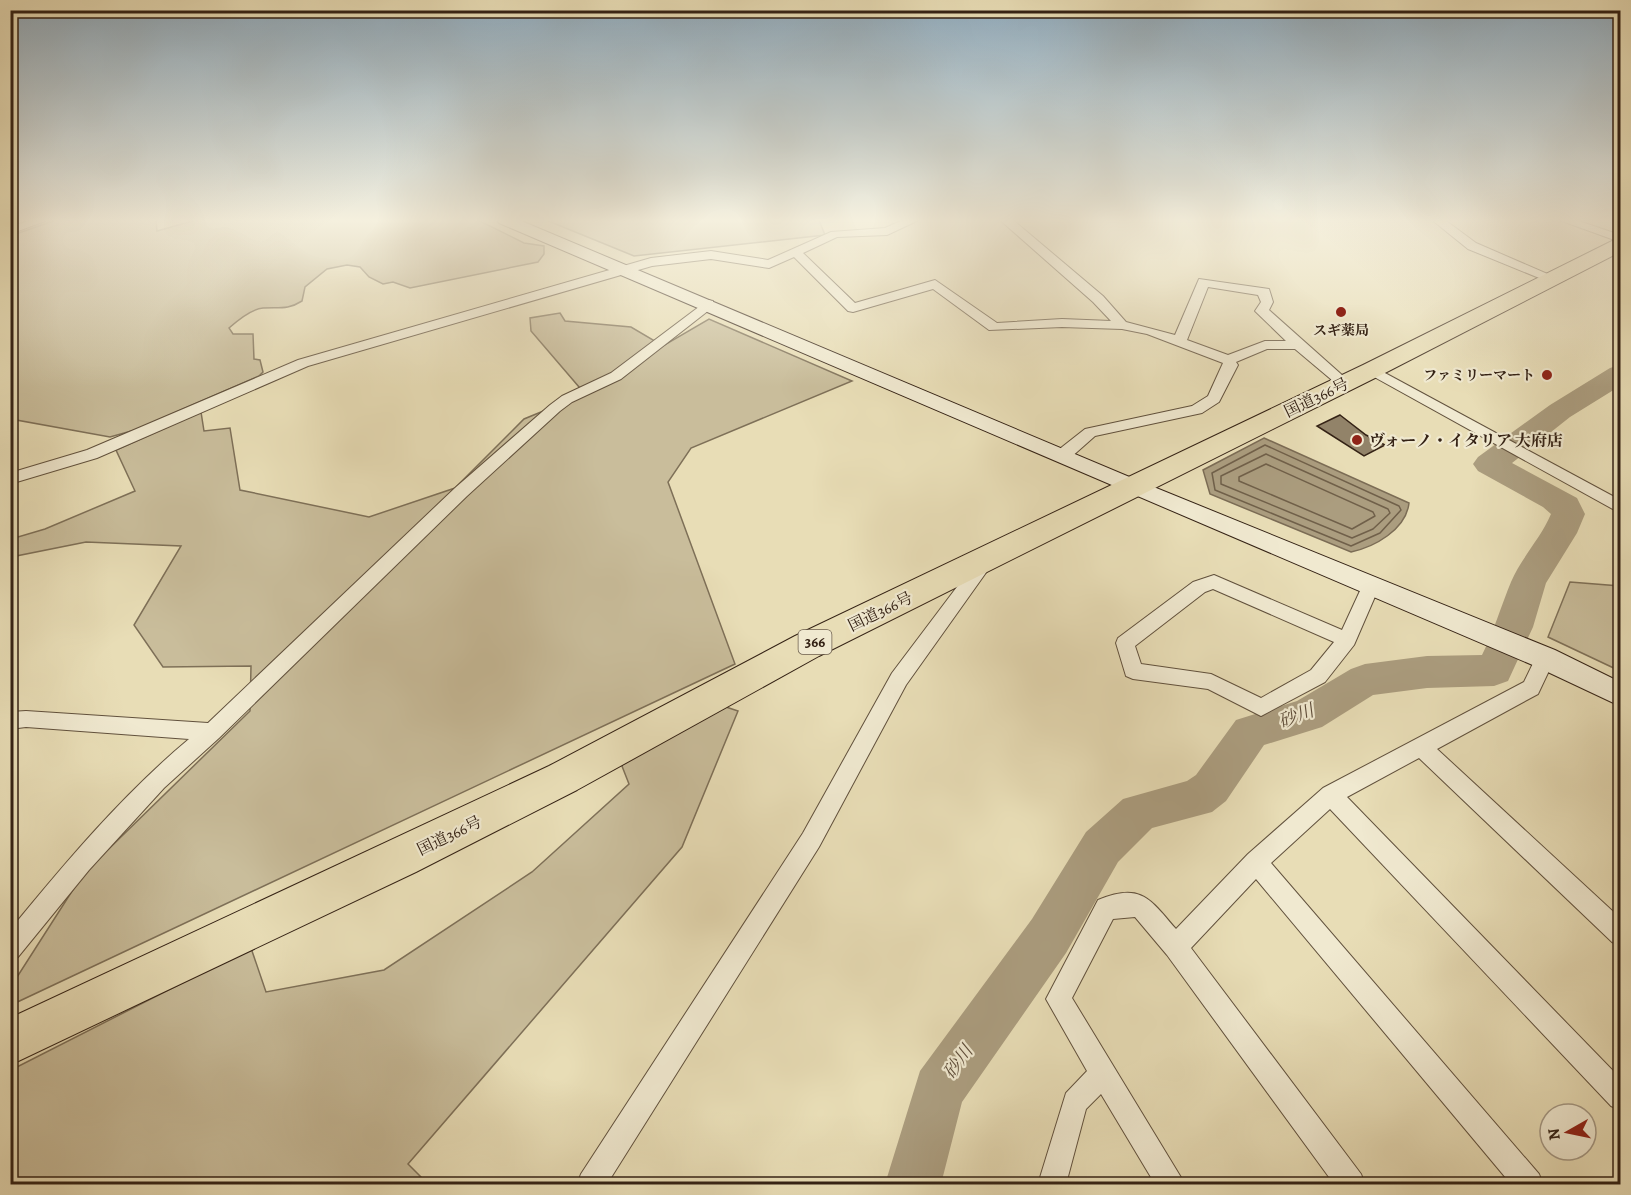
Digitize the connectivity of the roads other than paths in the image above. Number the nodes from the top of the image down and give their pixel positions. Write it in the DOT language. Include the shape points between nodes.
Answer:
graph roads {
  1 [pos="608,276"];
  2 [pos="642,276"];
  3 [pos="820,276"];
  4 [pos="1071,276"];
  5 [pos="1545,276"];
  6 [pos="1558,276"];
  7 [pos="1553,279"];
  8 [pos="708,304"];
  9 [pos="1122,325"];
  10 [pos="1179,342"];
  11 [pos="1298,345"];
  12 [pos="1228,360"];
  13 [pos="1358,377"];
  14 [pos="1063,455"];
  15 [pos="10,478"];
  16 [pos="1131,486"];
  17 [pos="1620,507"];
  18 [pos="985,561"];
  19 [pos="1371,585"];
  20 [pos="1347,640"];
  21 [pos="1537,655"];
  22 [pos="1620,695"];
  23 [pos="10,721"];
  24 [pos="212,732"];
  25 [pos="1422,748"];
  26 [pos="1331,795"];
  27 [pos="1256,862"];
  28 [pos="1620,934"];
  29 [pos="1175,947"];
  30 [pos="10,949"];
  31 [pos="10,1042"];
  32 [pos="1102,1073"];
  33 [pos="1620,1097"];
  34 [pos="591,1185"];
  35 [pos="1052,1185"];
  36 [pos="1171,1185"];
  37 [pos="1351,1185"];
  38 [pos="1529,1185"];
  1 -- 15 [label="street" via="303,363 92,454"];
  2 -- 8 [label="street"];
  3 -- 9 [label="street" via="853,308 936,284 994,327"];
  4 -- 9 [label="street"];
  5 -- 7 [label="street"];
  6 -- 7 [label="highway, 国道366号 / 366"];
  7 -- 13 [label="highway, 国道366号 / 366"];
  8 -- 14 [label="street"];
  8 -- 24 [label="street" via="616,376 555,408 461,492"];
  9 -- 10 [label="street"];
  10 -- 11 [label="street" via="1203,282 1264,292 1267,302 1262,311"];
  10 -- 12 [label="street"];
  11 -- 12 [label="street" via="1265,345"];
  11 -- 13 [label="street"];
  12 -- 14 [label="street" via="1231,364 1214,399 1197,410 1090,432"];
  13 -- 16 [label="highway, 国道366号 / 366"];
  13 -- 17 [label="street" via="1493,437"];
  14 -- 16 [label="street"];
  16 -- 18 [label="highway, 国道366号 / 366"];
  16 -- 19 [label="street"];
  18 -- 31 [label="highway, 国道366号 / 366" via="807,646 563,778 401,858"];
  18 -- 34 [label="street" via="899,679 811,840"];
  19 -- 20 [label="street"];
  19 -- 21 [label="street"];
  20 -- 20 [label="street" via="1318,676 1261,708 1211,682 1133,671 1125,643 1199,587 1214,582"];
  21 -- 22 [label="street"];
  21 -- 25 [label="street" via="1531,687"];
  23 -- 24 [label="street"];
  24 -- 30 [label="street" via="170,766 114,823"];
  25 -- 26 [label="street"];
  25 -- 28 [label="street"];
  26 -- 27 [label="street"];
  26 -- 33 [label="street"];
  27 -- 29 [label="street"];
  27 -- 38 [label="street"];
  29 -- 32 [label="street" via="1140,905 1106,908 1058,999"];
  29 -- 37 [label="street"];
  32 -- 35 [label="street" via="1075,1102"];
  32 -- 36 [label="street"];
}
